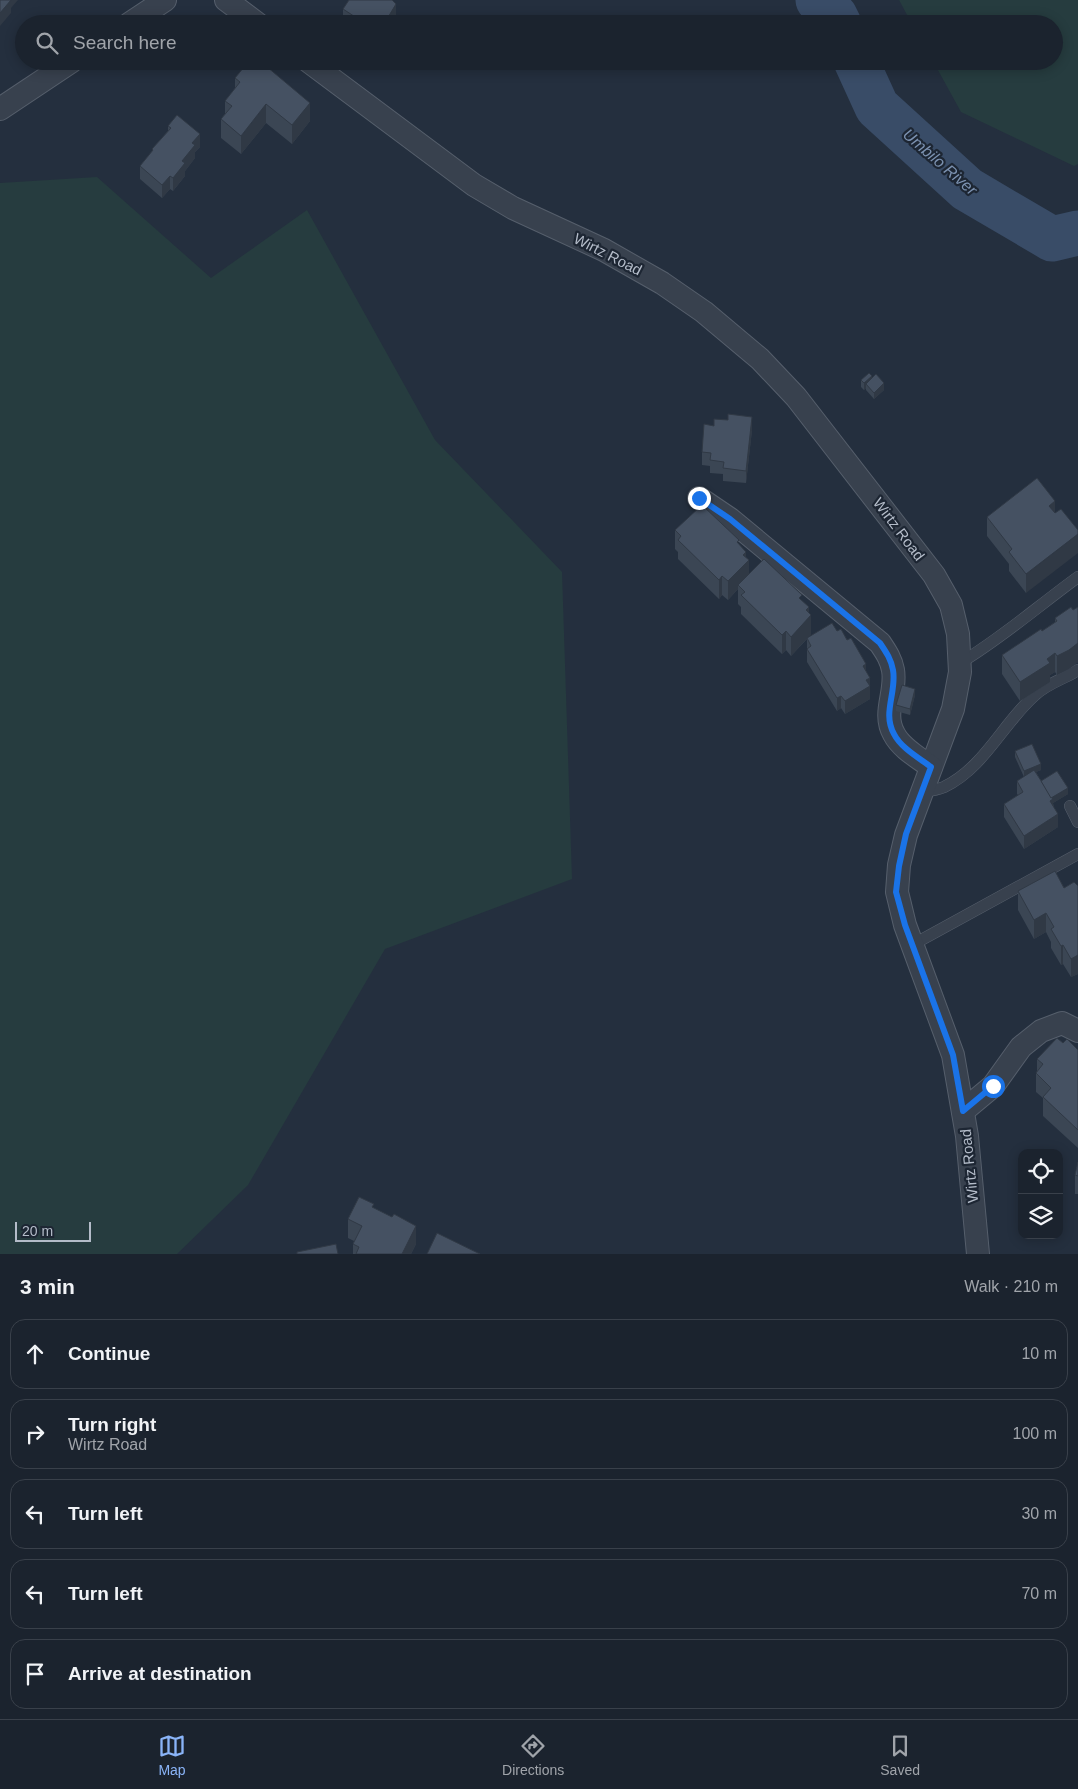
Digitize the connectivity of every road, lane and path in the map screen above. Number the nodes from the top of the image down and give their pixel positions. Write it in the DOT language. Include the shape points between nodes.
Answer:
graph roads {
  1 [pos="165,0"];
  2 [pos="226,0"];
  3 [pos="142,15"];
  4 [pos="246,15"];
  5 [pos="58,70"];
  6 [pos="320,70"];
  7 [pos="0,109"];
  8 [pos="699,498"];
  9 [pos="1078,577"];
  10 [pos="960,663"];
  11 [pos="1078,670"];
  12 [pos="931,767"];
  13 [pos="922,792"];
  14 [pos="1070,806"];
  15 [pos="1078,822"];
  16 [pos="1078,854"];
  17 [pos="912,945"];
  18 [pos="1078,1031"];
  19 [pos="963,1111"];
  20 [pos="978,1254"];
  1 -- 3 [label="street"];
  2 -- 4 [label="street"];
  5 -- 7 [label="street"];
  6 -- 10 [label="street, Wirtz Road" via="474,185 513,208 604,250 662,282 760,359 796,397 934,575 951,605"];
  8 -- 12 [label="street" via="730,519 880,643 890,658 893,672 888,709 894,735"];
  9 -- 10 [label="lane"];
  10 -- 12 [label="street, Wirtz Road" via="953,709"];
  11 -- 13 [label="lane" via="1036,694 974,766 943,787"];
  12 -- 13 [label="street, Wirtz Road"];
  13 -- 17 [label="street, Wirtz Road" via="904,842 896,892"];
  14 -- 15 [label="lane"];
  16 -- 17 [label="lane"];
  17 -- 19 [label="street, Wirtz Road" via="953,1055"];
  18 -- 19 [label="street" via="1062,1023 1041,1031 1021,1047 993,1086"];
  19 -- 20 [label="street, Wirtz Road"];
}
